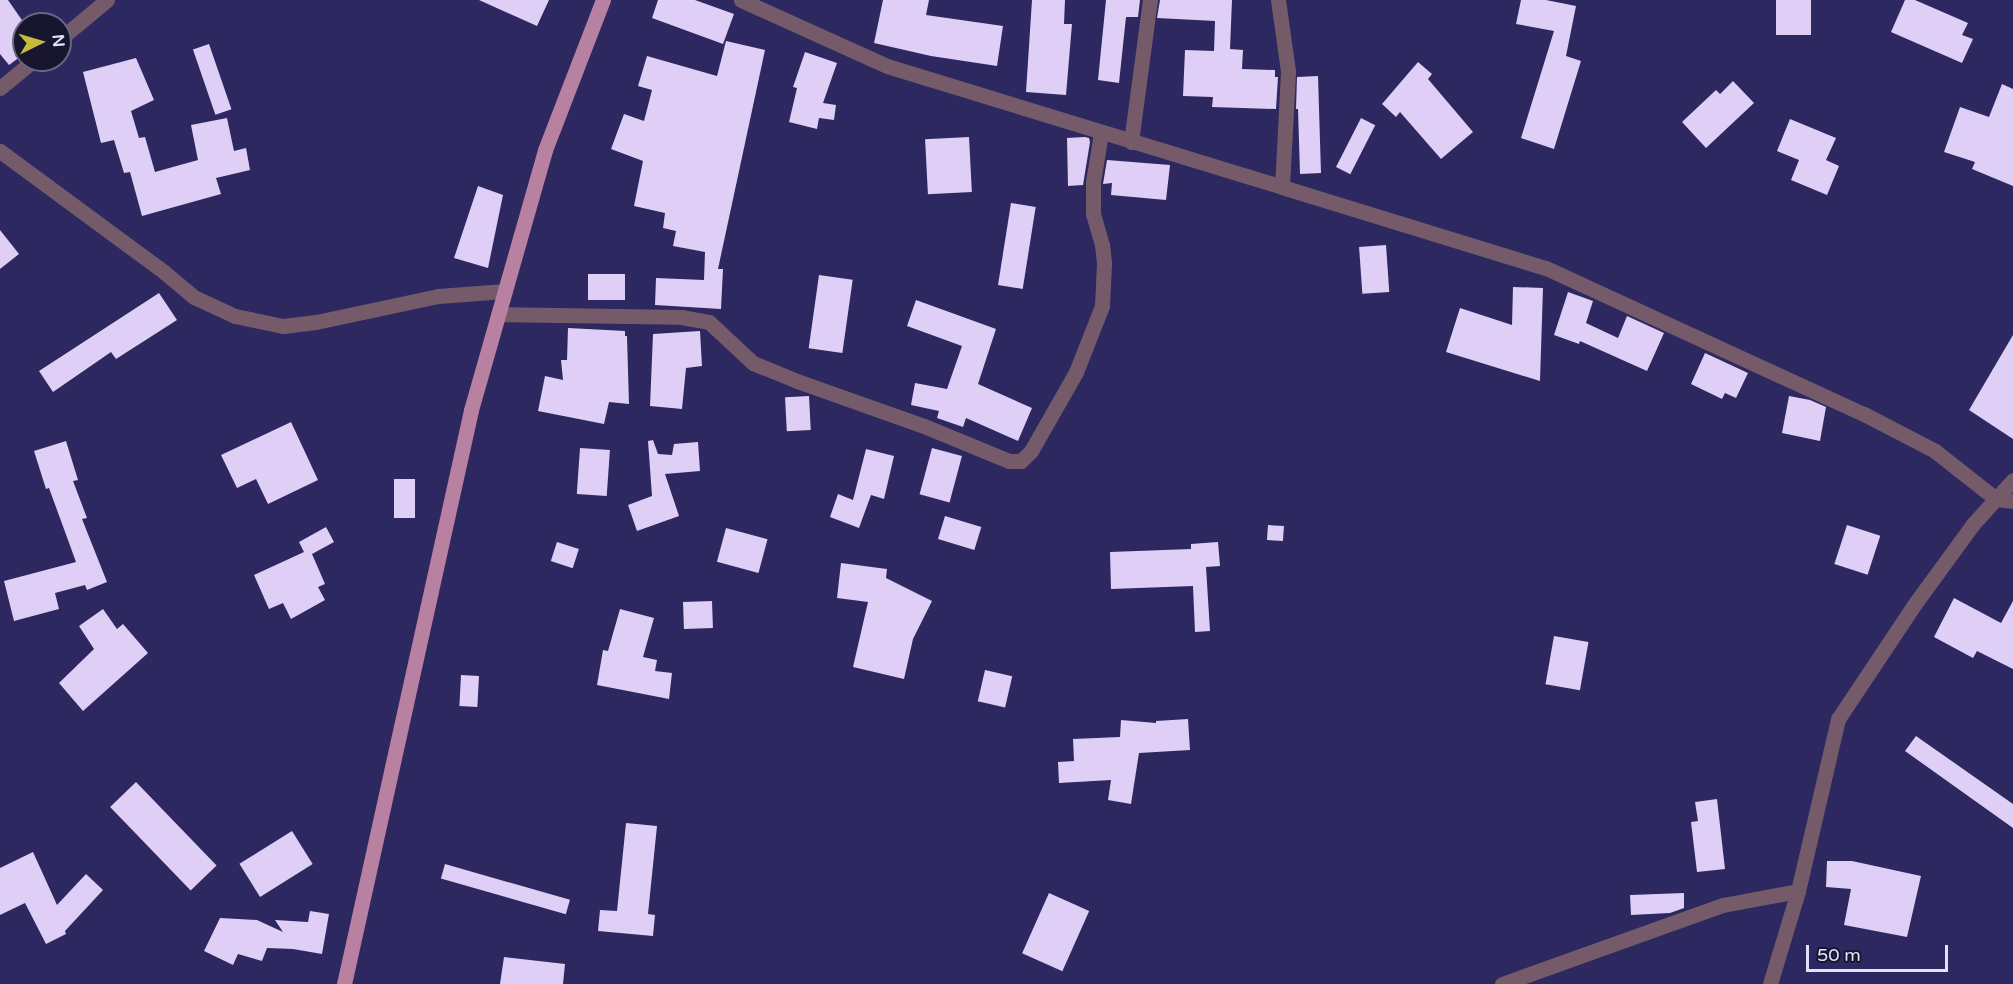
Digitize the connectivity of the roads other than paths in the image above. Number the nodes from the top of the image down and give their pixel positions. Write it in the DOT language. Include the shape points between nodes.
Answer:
graph roads {
  1 [pos="107,0"];
  2 [pos="603,0"];
  3 [pos="741,0"];
  4 [pos="1150,0"];
  5 [pos="1278,0"];
  6 [pos="72,29"];
  7 [pos="19,72"];
  8 [pos="0,88"];
  9 [pos="1101,133"];
  10 [pos="1131,142"];
  11 [pos="0,151"];
  12 [pos="1282,187"];
  13 [pos="505,291"];
  14 [pos="498,315"];
  15 [pos="2013,480"];
  16 [pos="1996,499"];
  17 [pos="2013,501"];
  18 [pos="1798,891"];
  19 [pos="344,984"];
  20 [pos="1502,984"];
  21 [pos="1770,984"];
  1 -- 6 [label="street"];
  2 -- 13 [label="main road" via="545,150"];
  3 -- 9 [label="street" via="887,66"];
  4 -- 10 [label="street"];
  5 -- 12 [label="street" via="1288,71"];
  7 -- 8 [label="street"];
  9 -- 10 [label="street"];
  9 -- 14 [label="street" via="1093,182 1093,214 1103,254 1102,306 1076,372 1021,461 1009,461 753,363 709,322 681,317"];
  10 -- 12 [label="street"];
  11 -- 13 [label="street" via="194,297 235,316 283,326 438,296"];
  12 -- 16 [label="street" via="1546,268 1863,414 1935,452"];
  13 -- 14 [label="main road"];
  14 -- 19 [label="main road" via="471,410"];
  15 -- 16 [label="street"];
  16 -- 17 [label="street"];
  16 -- 18 [label="street" via="1914,605 1838,719"];
  18 -- 20 [label="street" via="1723,905"];
  18 -- 21 [label="street"];
}
